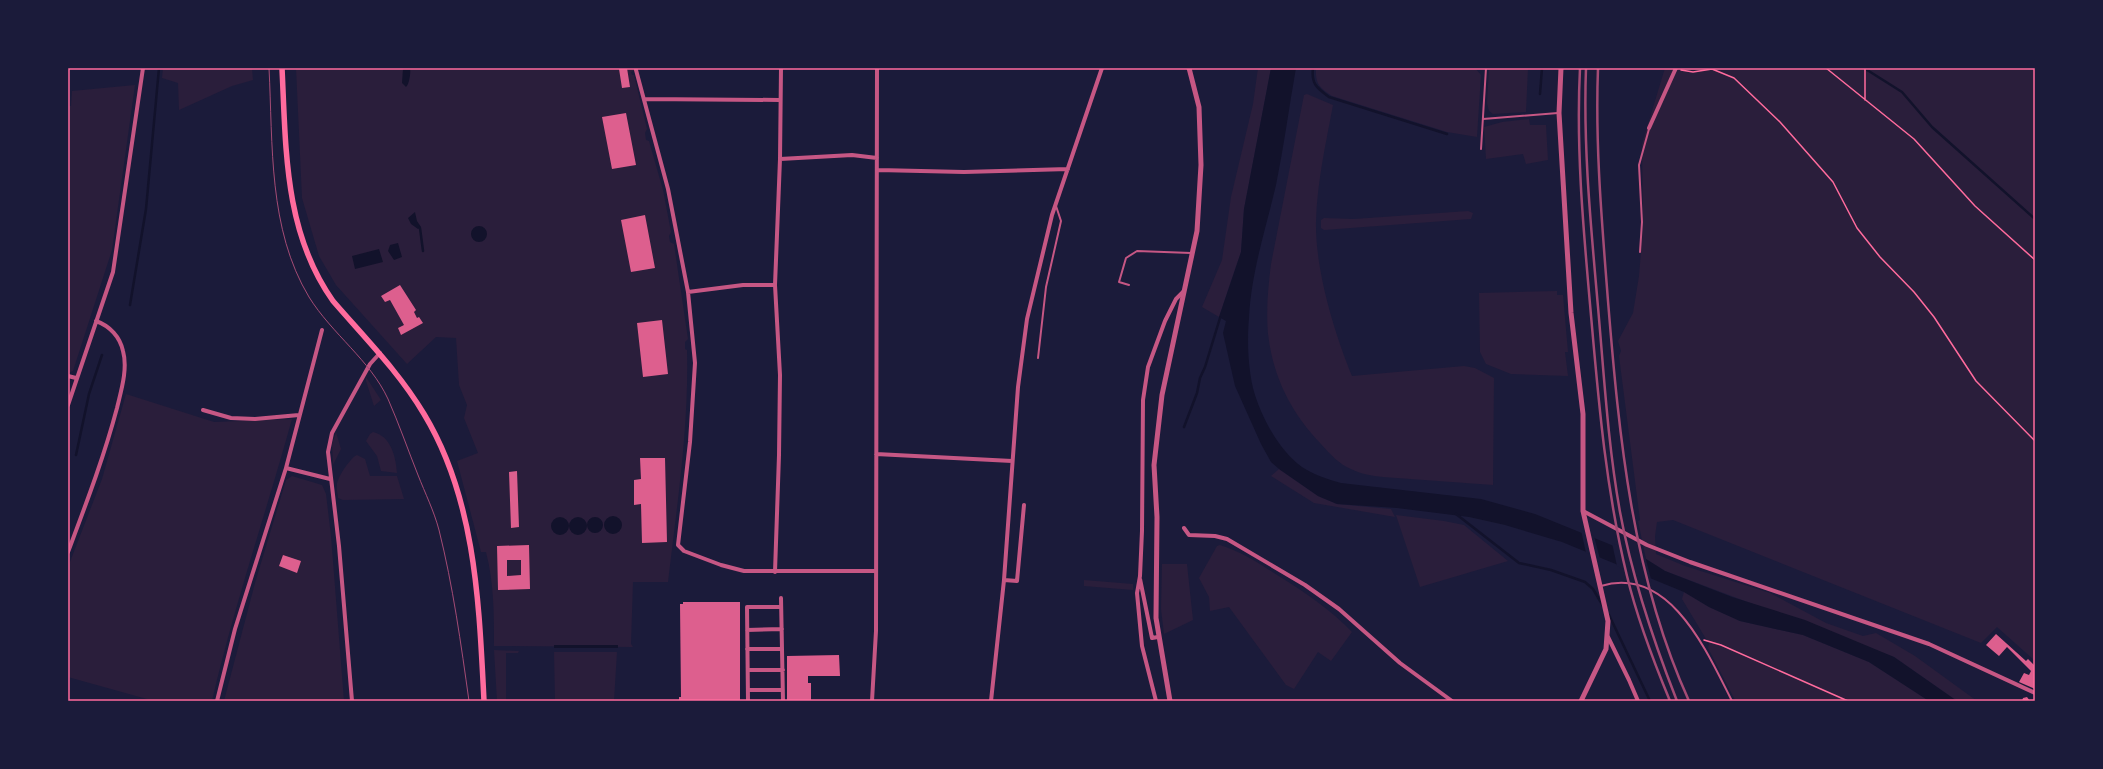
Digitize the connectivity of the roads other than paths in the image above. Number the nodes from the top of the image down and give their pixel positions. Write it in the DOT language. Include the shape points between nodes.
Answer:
graph roads {
  1 [pos="143,68"];
  2 [pos="282,68"];
  3 [pos="781,68"];
  4 [pos="877,68"];
  5 [pos="1102,68"];
  6 [pos="1188,68"];
  7 [pos="1486,68"];
  8 [pos="1561,68"];
  9 [pos="1676,69"];
  10 [pos="636,70"];
  11 [pos="645,99"];
  12 [pos="779,100"];
  13 [pos="1559,113"];
  14 [pos="1483,119"];
  15 [pos="1649,128"];
  16 [pos="1481,149"];
  17 [pos="877,158"];
  18 [pos="780,159"];
  19 [pos="1068,169"];
  20 [pos="878,170"];
  21 [pos="1055,206"];
  22 [pos="1640,252"];
  23 [pos="1193,253"];
  24 [pos="776,285"];
  25 [pos="1129,285"];
  26 [pos="1186,289"];
  27 [pos="688,292"];
  28 [pos="96,321"];
  29 [pos="322,330"];
  30 [pos="380,353"];
  31 [pos="1038,358"];
  32 [pos="68,376"];
  33 [pos="76,378"];
  34 [pos="68,405"];
  35 [pos="203,410"];
  36 [pos="299,415"];
  37 [pos="876,454"];
  38 [pos="1012,461"];
  39 [pos="286,468"];
  40 [pos="330,479"];
  41 [pos="1024,505"];
  42 [pos="1583,511"];
  43 [pos="1184,528"];
  44 [pos="68,552"];
  45 [pos="876,571"];
  46 [pos="775,572"];
  47 [pos="1140,576"];
  48 [pos="1004,580"];
  49 [pos="1601,586"];
  50 [pos="781,598"];
  51 [pos="781,607"];
  52 [pos="782,629"];
  53 [pos="747,630"];
  54 [pos="1158,637"];
  55 [pos="1608,637"];
  56 [pos="782,649"];
  57 [pos="748,650"];
  58 [pos="748,670"];
  59 [pos="783,670"];
  60 [pos="748,690"];
  61 [pos="783,690"];
  62 [pos="2035,693"];
  63 [pos="217,701"];
  64 [pos="352,701"];
  65 [pos="484,701"];
  66 [pos="748,701"];
  67 [pos="783,701"];
  68 [pos="872,701"];
  69 [pos="991,701"];
  70 [pos="1156,701"];
  71 [pos="1170,701"];
  72 [pos="1452,701"];
  73 [pos="1581,701"];
  74 [pos="1638,701"];
  75 [pos="1732,701"];
  1 -- 28 [label="street" via="116,257"];
  2 -- 30 [label="main road" via="287,176 292,207 303,242 325,290"];
  3 -- 12 [label="street"];
  4 -- 17 [label="street"];
  5 -- 19 [label="street"];
  6 -- 23 [label="street" via="1199,107 1200,138 1200,198"];
  7 -- 14 [label="lane"];
  8 -- 13 [label="street"];
  9 -- 15 [label="street"];
  10 -- 11 [label="street"];
  11 -- 12 [label="street"];
  11 -- 27 [label="street" via="668,189"];
  12 -- 18 [label="street"];
  13 -- 14 [label="lane"];
  13 -- 42 [label="street" via="1571,313 1583,414"];
  14 -- 16 [label="lane"];
  15 -- 22 [label="lane" via="1639,165 1642,222"];
  17 -- 18 [label="street" via="852,155"];
  17 -- 20 [label="street"];
  18 -- 24 [label="street"];
  19 -- 20 [label="street" via="964,172"];
  19 -- 21 [label="street"];
  20 -- 37 [label="street"];
  21 -- 31 [label="lane" via="1061,220 1046,287"];
  21 -- 38 [label="street" via="1027,319"];
  23 -- 25 [label="lane" via="1137,251 1126,258 1119,282"];
  23 -- 26 [label="street"];
  24 -- 27 [label="street" via="743,285"];
  24 -- 46 [label="street" via="780,382"];
  26 -- 47 [label="street" via="1176,299 1165,321 1144,383"];
  26 -- 54 [label="street" via="1170,351 1155,439"];
  27 -- 46 [label="street" via="695,388 678,545 684,551 733,569"];
  28 -- 33 [label="street"];
  28 -- 44 [label="street" via="104,323 118,338 124,352 124,370 110,434"];
  29 -- 36 [label="street"];
  30 -- 40 [label="street" via="370,364 332,433 328,452"];
  30 -- 65 [label="main road" via="402,379 425,414 441,445 460,501 469,536 477,593"];
  32 -- 33 [label="street"];
  33 -- 34 [label="street"];
  35 -- 36 [label="street" via="237,418 255,419"];
  36 -- 39 [label="street"];
  37 -- 38 [label="street"];
  37 -- 45 [label="street"];
  38 -- 48 [label="street"];
  39 -- 40 [label="street"];
  39 -- 63 [label="street" via="235,630"];
  40 -- 64 [label="street" via="338,539"];
  41 -- 48 [label="street" via="1017,581"];
  42 -- 49 [label="street"];
  42 -- 62 [label="street" via="1646,545 1929,644"];
  43 -- 72 [label="street" via="1189,535 1228,539 1305,585 1339,609 1400,663"];
  45 -- 46 [label="street"];
  45 -- 68 [label="street"];
  47 -- 54 [label="street" via="1152,638"];
  47 -- 70 [label="street" via="1137,593 1142,646"];
  48 -- 69 [label="street"];
  49 -- 55 [label="street" via="1608,621"];
  49 -- 75 [label="lane" via="1615,582 1637,584 1658,594 1673,607 1699,638"];
  50 -- 51 [label="street"];
  51 -- 52 [label="street"];
  51 -- 53 [label="street" via="747,607"];
  52 -- 53 [label="street"];
  52 -- 56 [label="street"];
  53 -- 57 [label="street"];
  54 -- 71 [label="street"];
  55 -- 73 [label="street" via="1601,662"];
  55 -- 74 [label="street"];
  56 -- 57 [label="street"];
  56 -- 59 [label="street"];
  57 -- 58 [label="street"];
  58 -- 59 [label="street"];
  58 -- 60 [label="street"];
  59 -- 61 [label="street"];
  60 -- 61 [label="street"];
  60 -- 66 [label="street"];
  61 -- 67 [label="street"];
}
